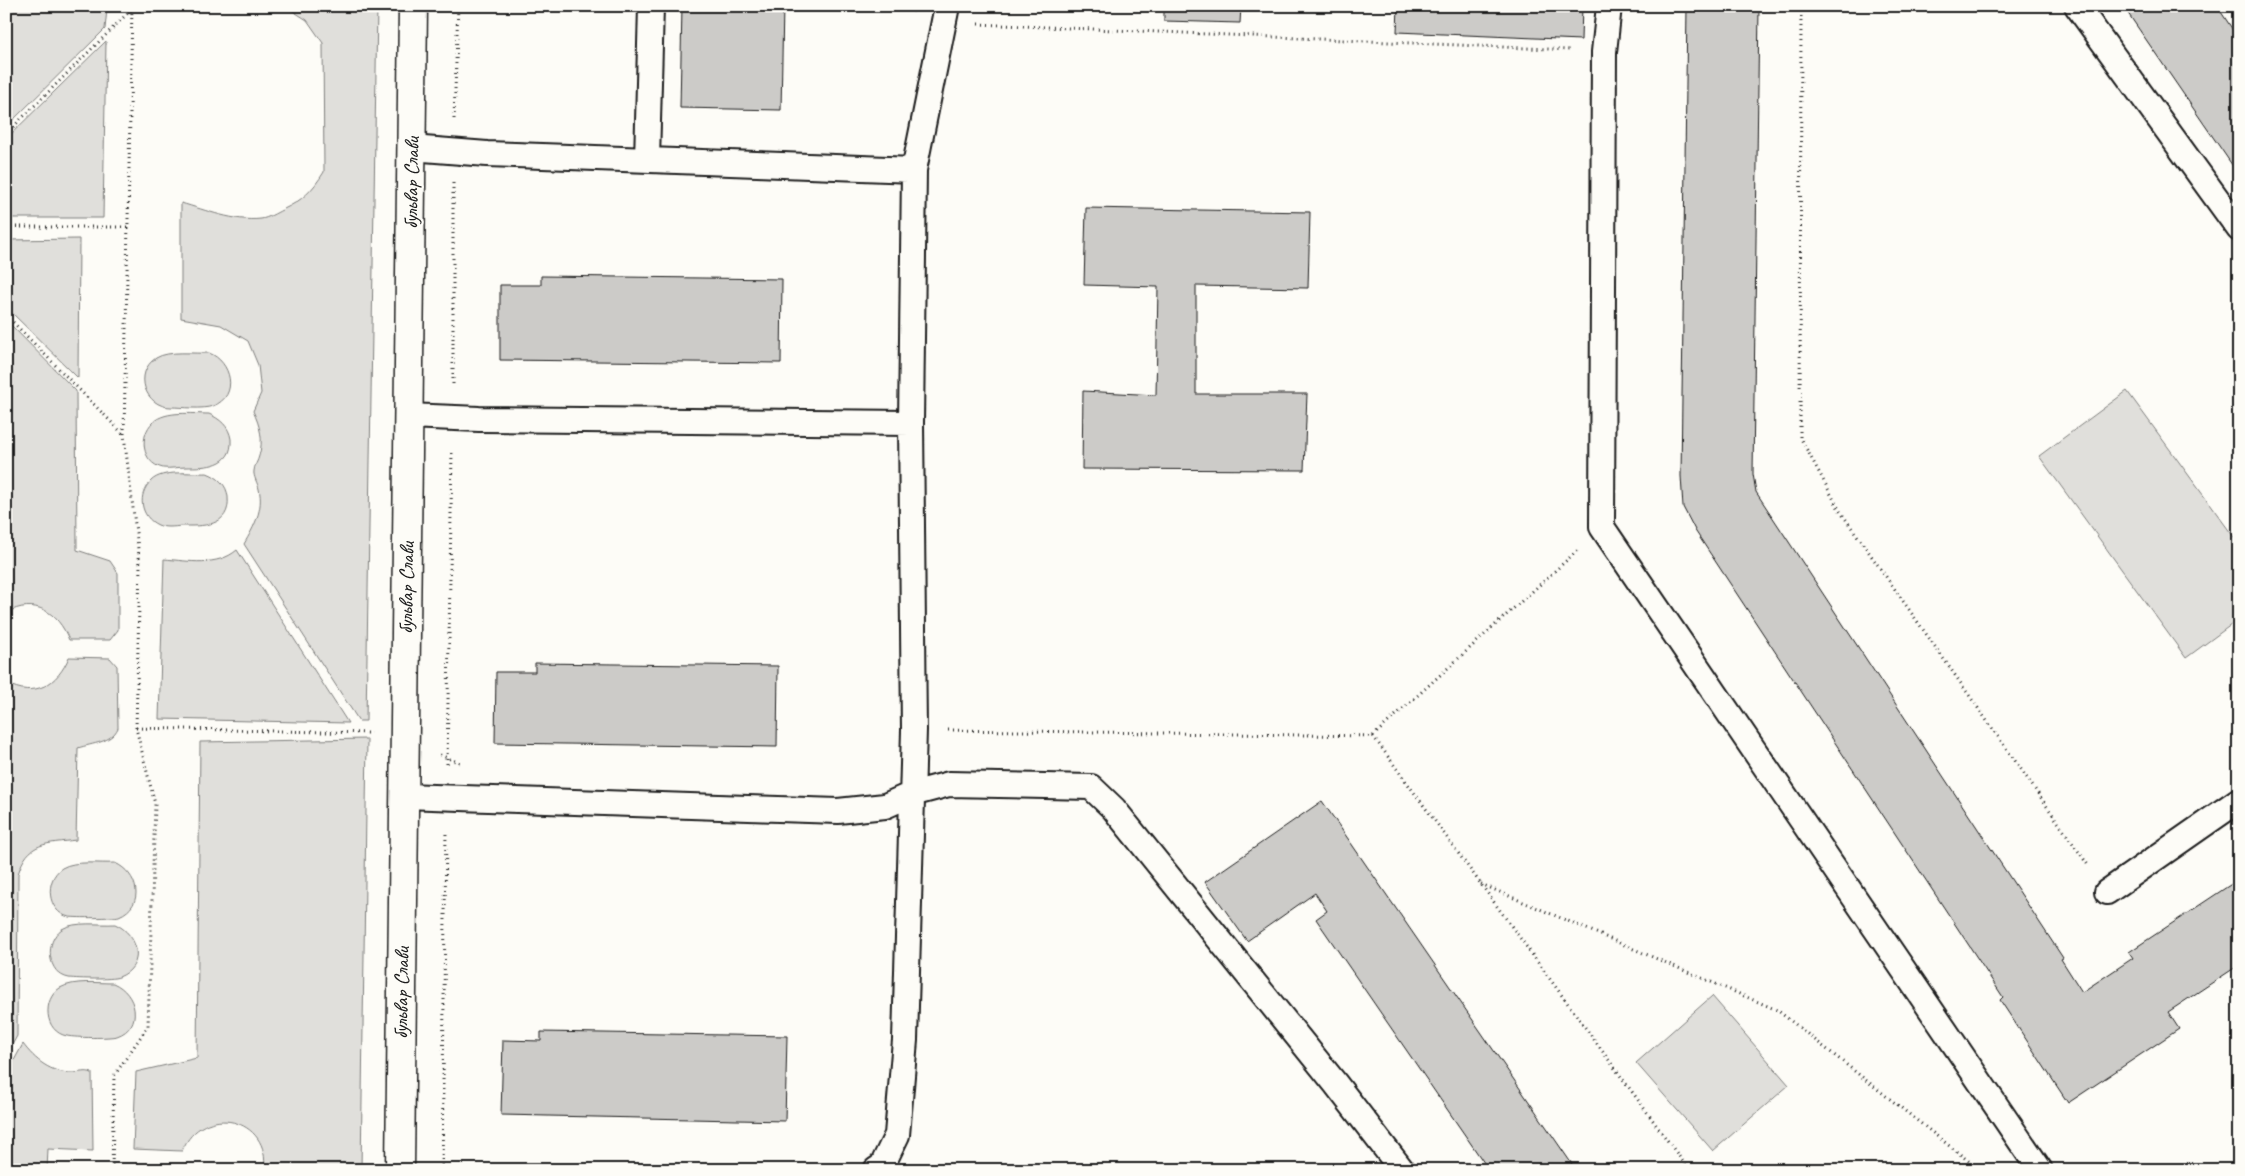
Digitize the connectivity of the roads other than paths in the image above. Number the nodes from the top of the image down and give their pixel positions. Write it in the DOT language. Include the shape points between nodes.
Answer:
graph roads {
  1 [pos="413,6"];
  2 [pos="652,6"];
  3 [pos="1609,6"];
  4 [pos="2077,6"];
  5 [pos="946,14"];
  6 [pos="411,148"];
  7 [pos="647,160"];
  8 [pos="914,170"];
  9 [pos="2239,229"];
  10 [pos="408,416"];
  11 [pos="911,423"];
  12 [pos="912,794"];
  13 [pos="404,796"];
  14 [pos="2239,800"];
  15 [pos="2107,892"];
  16 [pos="400,1170"];
  17 [pos="876,1170"];
  18 [pos="1402,1170"];
  19 [pos="2040,1170"];
  1 -- 6 [label="main road, бульвар Слави"];
  2 -- 7 [label="lane"];
  3 -- 19 [label="lane" via="1604,52 1602,527"];
  4 -- 9 [label="lane"];
  5 -- 8 [label="lane"];
  6 -- 7 [label="lane"];
  6 -- 10 [label="main road, бульвар Слави"];
  7 -- 8 [label="lane"];
  8 -- 11 [label="lane"];
  10 -- 11 [label="lane"];
  10 -- 13 [label="main road, бульвар Слави"];
  11 -- 12 [label="lane"];
  12 -- 13 [label="lane" via="885,806 838,811"];
  12 -- 17 [label="lane" via="905,1040 897,1135 882,1166"];
  12 -- 18 [label="lane" via="949,784 1091,787 1114,809"];
  13 -- 16 [label="main road, бульвар Слави"];
  14 -- 15 [label="lane"];
}
